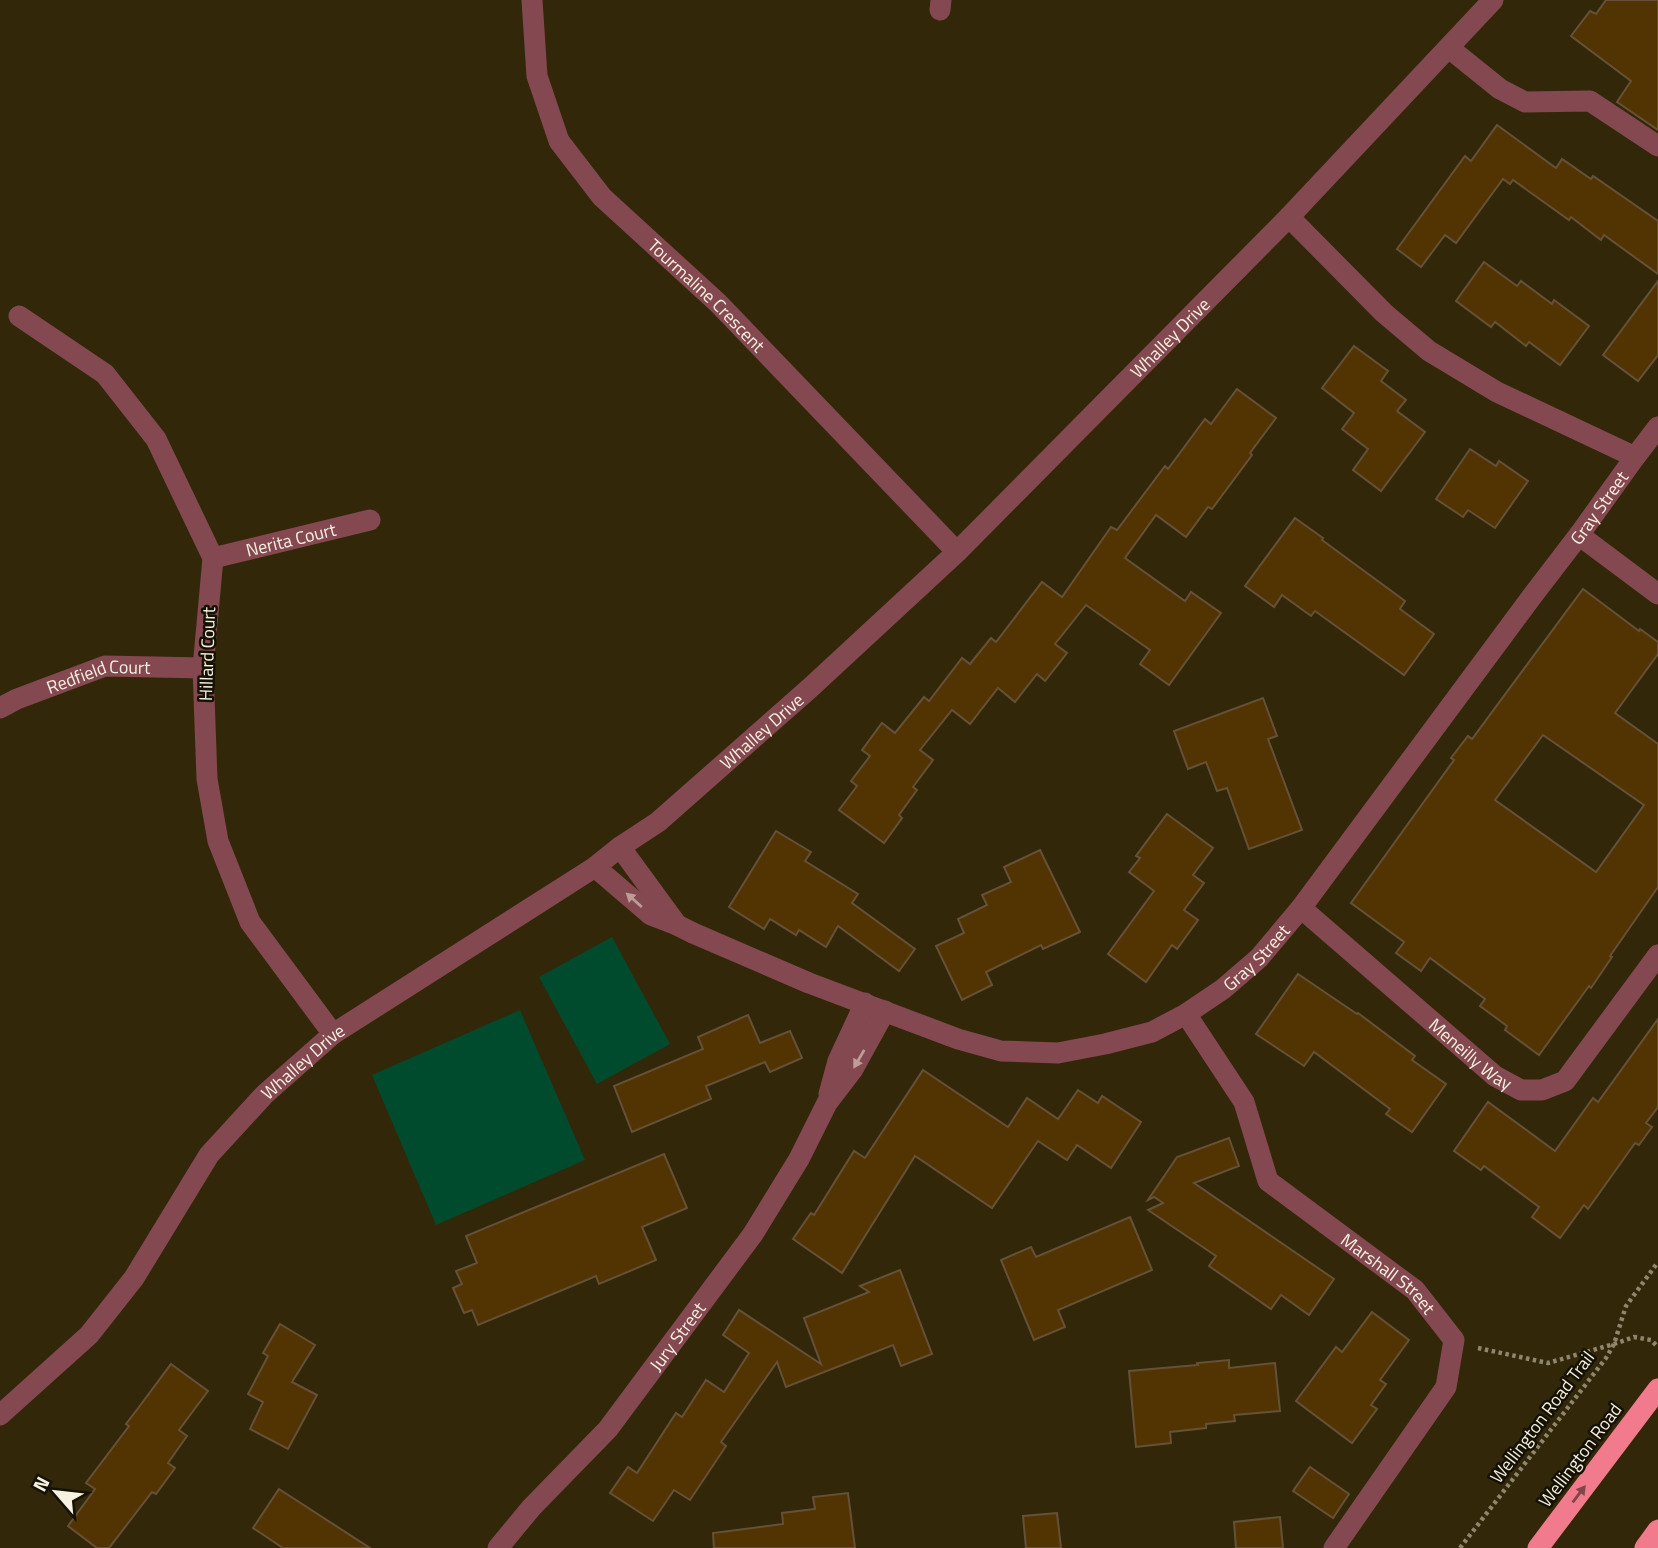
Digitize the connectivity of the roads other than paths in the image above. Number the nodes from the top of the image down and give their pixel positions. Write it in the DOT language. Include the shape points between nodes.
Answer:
graph roads {
  1 [pos="532,0"];
  2 [pos="1493,0"];
  3 [pos="1449,48"];
  4 [pos="1658,146"];
  5 [pos="1289,217"];
  6 [pos="19,316"];
  7 [pos="1658,427"];
  8 [pos="1634,457"];
  9 [pos="370,520"];
  10 [pos="1579,535"];
  11 [pos="957,552"];
  12 [pos="213,558"];
  13 [pos="1658,594"];
  14 [pos="203,668"];
  15 [pos="0,708"];
  16 [pos="620,847"];
  17 [pos="595,867"];
  18 [pos="1301,908"];
  19 [pos="677,925"];
  20 [pos="1658,955"];
  21 [pos="875,1007"];
  22 [pos="1186,1014"];
  23 [pos="333,1034"];
  24 [pos="1658,1389"];
  25 [pos="0,1415"];
  26 [pos="1658,1530"];
  27 [pos="498,1548"];
  28 [pos="1334,1548"];
  29 [pos="1538,1548"];
  30 [pos="1645,1548"];
  1 -- 11 [label="street, Tourmaline Crescent" via="537,76 559,141 595,188 718,303"];
  2 -- 3 [label="street, Whalley Drive"];
  3 -- 4 [label="street" via="1500,89 1525,102 1590,101"];
  3 -- 5 [label="street, Whalley Drive"];
  5 -- 8 [label="street, Gray Street" via="1384,313 1429,351 1497,392"];
  5 -- 11 [label="street, Whalley Drive"];
  6 -- 12 [label="street" via="105,374 114,385 156,439"];
  7 -- 8 [label="street, Gray Street"];
  8 -- 10 [label="street, Gray Street"];
  9 -- 12 [label="street, Nerita Court"];
  10 -- 13 [label="street"];
  10 -- 18 [label="street, Gray Street"];
  11 -- 16 [label="street, Whalley Drive" via="658,822"];
  12 -- 14 [label="street, Hillard Court"];
  14 -- 15 [label="street, Redfield Court" via="105,666"];
  14 -- 23 [label="street, Hillard Court" via="207,779 218,841 250,922"];
  16 -- 17 [label="street, Whalley Drive"];
  16 -- 19 [label="street, Gray Street"];
  19 -- 17 [label="street, Gray Street, one-way" via="652,915"];
  17 -- 23 [label="street, Whalley Drive"];
  18 -- 20 [label="street, Meneilly Way" via="1495,1076 1521,1090 1542,1090 1565,1081"];
  18 -- 22 [label="street, Gray Street" via="1259,958"];
  19 -- 21 [label="street, Gray Street"];
  21 -- 22 [label="street, Gray Street" via="1001,1051 1058,1053 1152,1032"];
  21 -- 27 [label="street, Jury Street" via="853,1069 827,1103 799,1159 745,1245 608,1429"];
  22 -- 28 [label="street, Marshall Street" via="1244,1102 1268,1181 1415,1290 1454,1340 1446,1387"];
  23 -- 25 [label="street, Whalley Drive" via="265,1094 209,1155 134,1278 89,1335"];
  29 -- 24 [label="highway, Wellington Road, one-way"];
  26 -- 30 [label="highway"];
}
